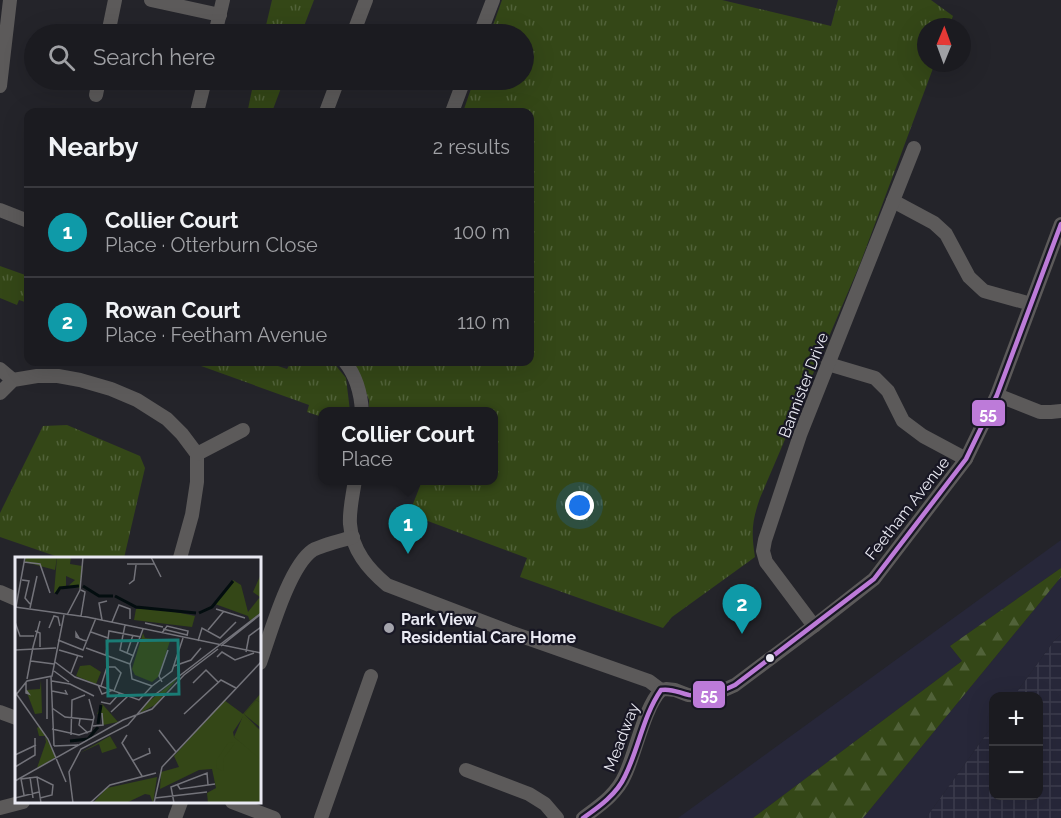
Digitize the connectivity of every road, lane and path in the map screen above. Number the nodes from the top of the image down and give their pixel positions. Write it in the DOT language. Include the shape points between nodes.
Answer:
graph roads {
  1 [pos="10,0"];
  2 [pos="115,0"];
  3 [pos="151,0"];
  4 [pos="223,0"];
  5 [pos="366,0"];
  6 [pos="493,0"];
  7 [pos="220,15"];
  8 [pos="110,24"];
  9 [pos="218,24"];
  10 [pos="357,24"];
  11 [pos="484,24"];
  12 [pos="0,80"];
  13 [pos="97,90"];
  14 [pos="202,90"];
  15 [pos="334,90"];
  16 [pos="460,90"];
  17 [pos="96,95"];
  18 [pos="198,108"];
  19 [pos="328,108"];
  20 [pos="454,108"];
  21 [pos="914,148"];
  22 [pos="893,201"];
  23 [pos="0,210"];
  24 [pos="24,219"];
  25 [pos="1061,224"];
  26 [pos="1031,304"];
  27 [pos="828,364"];
  28 [pos="348,366"];
  29 [pos="0,369"];
  30 [pos="13,380"];
  31 [pos="0,393"];
  32 [pos="997,395"];
  33 [pos="362,407"];
  34 [pos="1061,411"];
  35 [pos="243,430"];
  36 [pos="197,454"];
  37 [pos="966,459"];
  38 [pos="354,485"];
  39 [pos="353,537"];
  40 [pos="180,557"];
  41 [pos="0,592"];
  42 [pos="15,599"];
  43 [pos="814,626"];
  44 [pos="261,660"];
  45 [pos="371,676"];
  46 [pos="661,690"];
  47 [pos="0,712"];
  48 [pos="15,718"];
  49 [pos="466,770"];
  50 [pos="16,803"];
  51 [pos="180,803"];
  52 [pos="237,803"];
  53 [pos="0,808"];
  54 [pos="175,818"];
  55 [pos="274,818"];
  56 [pos="321,818"];
  57 [pos="557,818"];
  58 [pos="584,818"];
  1 -- 12 [label="street"];
  2 -- 8 [label="street"];
  3 -- 7 [label="street"];
  4 -- 7 [label="street"];
  5 -- 10 [label="street"];
  6 -- 11 [label="street"];
  7 -- 9 [label="street"];
  13 -- 17 [label="street"];
  14 -- 18 [label="street"];
  15 -- 19 [label="street"];
  16 -- 20 [label="street"];
  21 -- 22 [label="street, Bannister Drive"];
  22 -- 26 [label="street" via="946,234 969,277 984,291"];
  22 -- 27 [label="street, Bannister Drive"];
  23 -- 24 [label="street"];
  25 -- 26 [label="street, Feetham Avenue"];
  26 -- 32 [label="street, Feetham Avenue"];
  27 -- 37 [label="street" via="875,378 888,391 903,421"];
  27 -- 43 [label="street, Bannister Drive" via="800,435 763,551 766,562"];
  28 -- 33 [label="street" via="361,393"];
  29 -- 30 [label="street"];
  30 -- 31 [label="street"];
  30 -- 36 [label="street" via="58,376 111,389 167,419"];
  32 -- 34 [label="street" via="1040,412"];
  32 -- 37 [label="street, Feetham Avenue"];
  35 -- 36 [label="street"];
  36 -- 40 [label="street" via="192,515"];
  37 -- 43 [label="street, Feetham Avenue" via="874,579"];
  38 -- 39 [label="street" via="350,524"];
  39 -- 44 [label="street" via="314,550 299,565"];
  39 -- 46 [label="street, Feetham Avenue" via="362,559 387,585 649,681"];
  41 -- 42 [label="street"];
  43 -- 46 [label="street, Feetham Avenue" via="727,690 705,696"];
  45 -- 56 [label="street"];
  46 -- 58 [label="street, Meadway" via="652,703 625,777 601,806"];
  47 -- 48 [label="street"];
  49 -- 57 [label="street" via="529,794"];
  50 -- 53 [label="street"];
  51 -- 54 [label="street"];
  52 -- 55 [label="street"];
}
